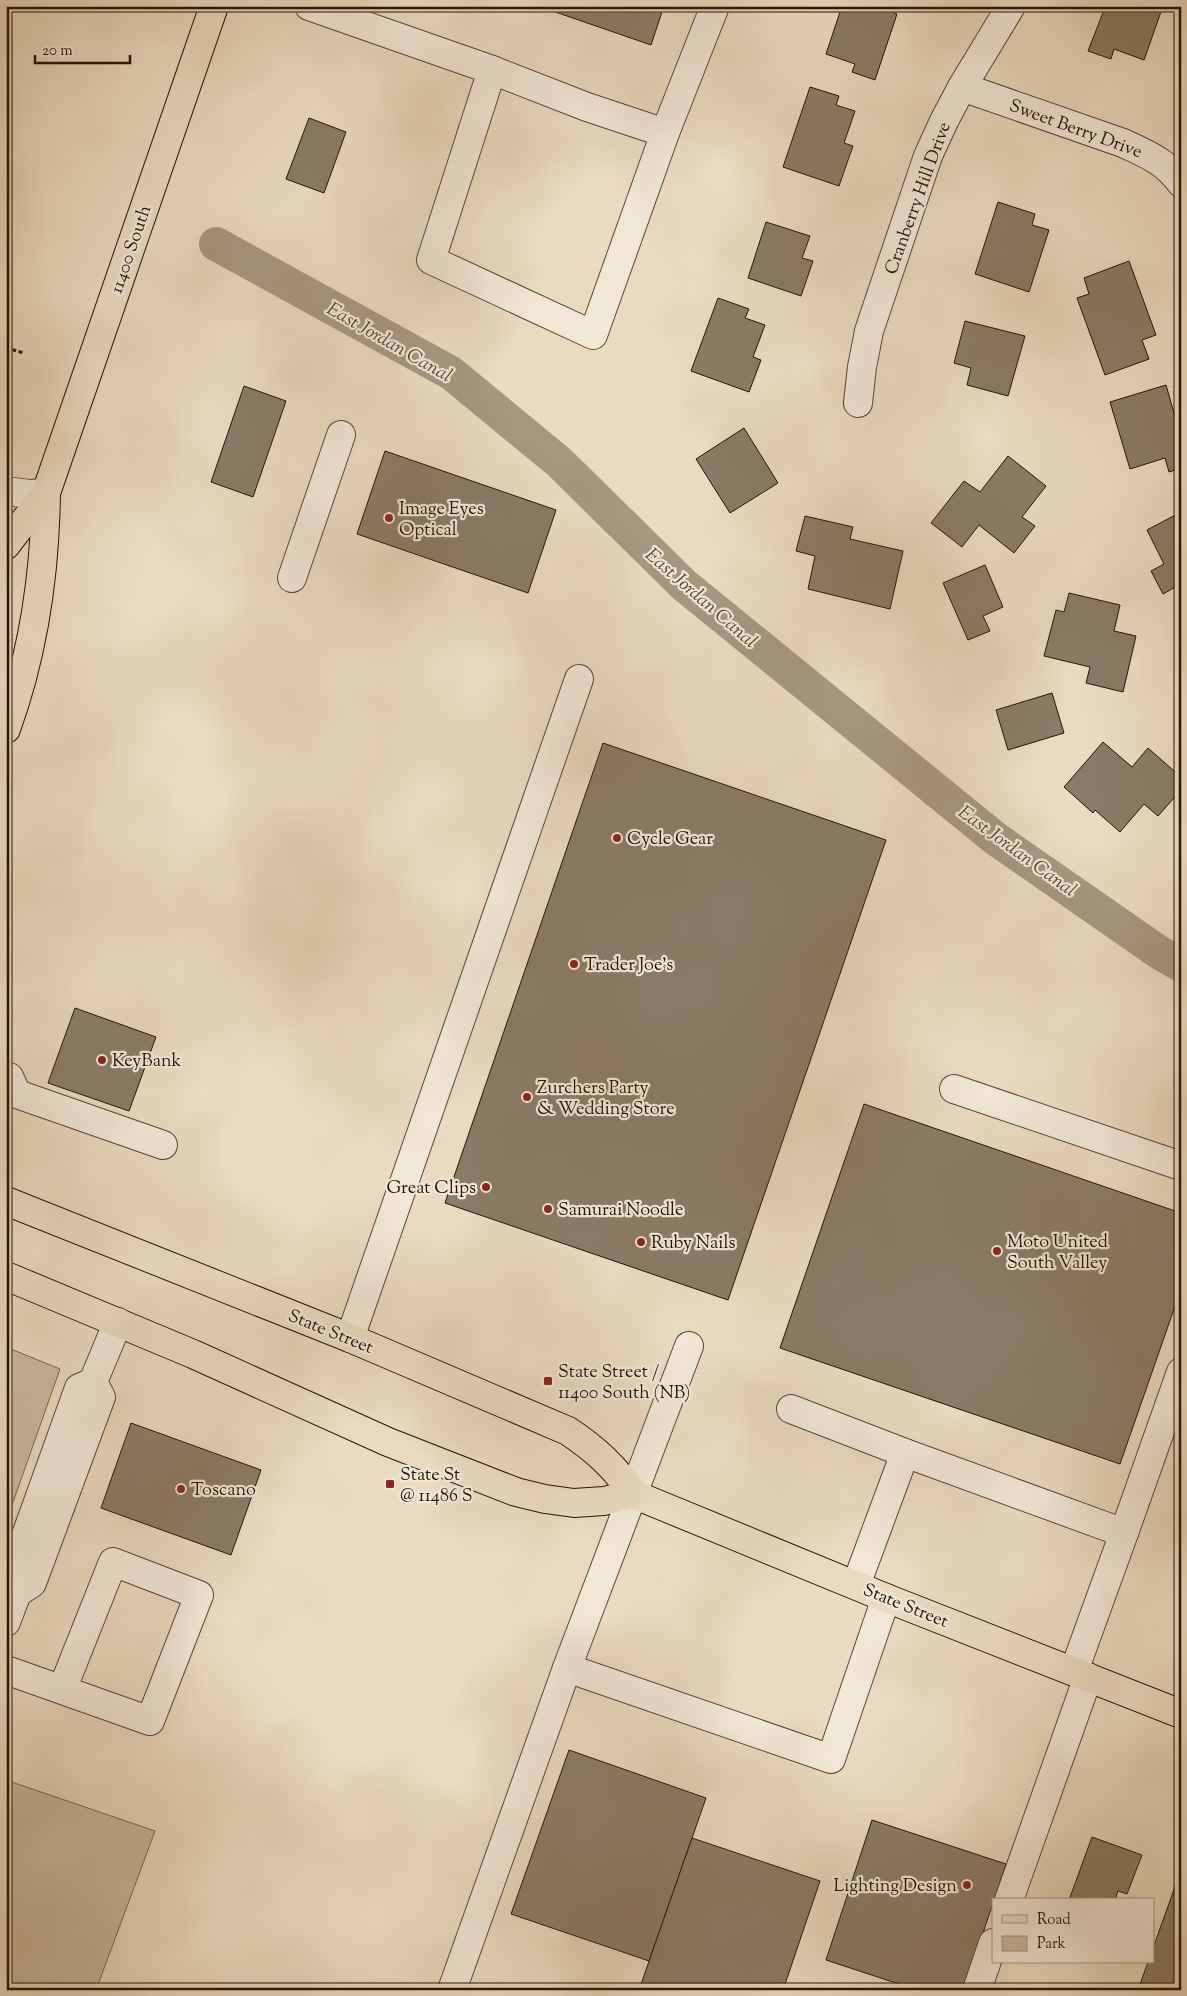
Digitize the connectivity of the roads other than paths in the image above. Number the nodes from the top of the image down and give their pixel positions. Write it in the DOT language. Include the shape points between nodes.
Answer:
graph roads {
  1 [pos="214,6"];
  2 [pos="309,6"];
  3 [pos="715,6"];
  4 [pos="1011,6"];
  5 [pos="492,70"];
  6 [pos="962,87"];
  7 [pos="665,133"];
  8 [pos="1181,183"];
  9 [pos="858,403"];
  10 [pos="341,435"];
  11 [pos="6,492"];
  12 [pos="46,493"];
  13 [pos="6,545"];
  14 [pos="292,578"];
  15 [pos="579,679"];
  16 [pos="6,729"];
  17 [pos="9,1077"];
  18 [pos="954,1089"];
  19 [pos="163,1146"];
  20 [pos="1181,1166"];
  21 [pos="6,1201"];
  22 [pos="6,1276"];
  23 [pos="118,1322"];
  24 [pos="350,1338"];
  25 [pos="689,1346"];
  26 [pos="1181,1372"];
  27 [pos="791,1409"];
  28 [pos="906,1453"];
  29 [pos="632,1494"];
  30 [pos="1124,1533"];
  31 [pos="856,1585"];
  32 [pos="886,1598"];
  33 [pos="6,1622"];
  34 [pos="566,1668"];
  35 [pos="6,1670"];
  36 [pos="1081,1674"];
  37 [pos="62,1690"];
  38 [pos="1181,1714"];
  39 [pos="1010,1898"];
  40 [pos="992,1946"];
  41 [pos="452,1990"];
  42 [pos="977,1990"];
  1 -- 12 [label="main road, 11400 South"];
  2 -- 5 [label="street"];
  3 -- 7 [label="street"];
  4 -- 6 [label="street, Cranberry Hill Drive"];
  5 -- 7 [label="street"];
  5 -- 7 [label="street" via="431,260 593,335"];
  6 -- 8 [label="street, Sweet Berry Drive" via="1123,143 1172,170"];
  6 -- 9 [label="street, Cranberry Hill Drive" via="928,156 869,331"];
  10 -- 14 [label="street"];
  11 -- 12 [label="street"];
  12 -- 13 [label="main road, 11400 South"];
  12 -- 16 [label="main road, 11400 South" via="36,617 27,661"];
  15 -- 24 [label="street"];
  17 -- 19 [label="street" via="17,1094"];
  18 -- 20 [label="street"];
  21 -- 24 [label="main road, State Street"];
  22 -- 23 [label="main road"];
  23 -- 29 [label="main road" via="388,1442 516,1492 574,1503 604,1501"];
  23 -- 33 [label="street" via="93,1382 78,1388 12,1574 17,1593"];
  24 -- 29 [label="main road, State Street" via="568,1431 607,1461"];
  25 -- 29 [label="street"];
  26 -- 30 [label="street"];
  27 -- 28 [label="street"];
  28 -- 30 [label="street"];
  28 -- 31 [label="street"];
  29 -- 31 [label="main road, State Street"];
  29 -- 34 [label="street"];
  30 -- 36 [label="street"];
  31 -- 32 [label="main road, State Street"];
  32 -- 34 [label="street" via="831,1759"];
  32 -- 36 [label="main road, State Street"];
  34 -- 41 [label="street"];
  35 -- 37 [label="street"];
  36 -- 38 [label="main road, State Street"];
  36 -- 39 [label="street"];
  37 -- 37 [label="street" via="150,1721 199,1595 113,1562"];
  40 -- 42 [label="street"];
}
